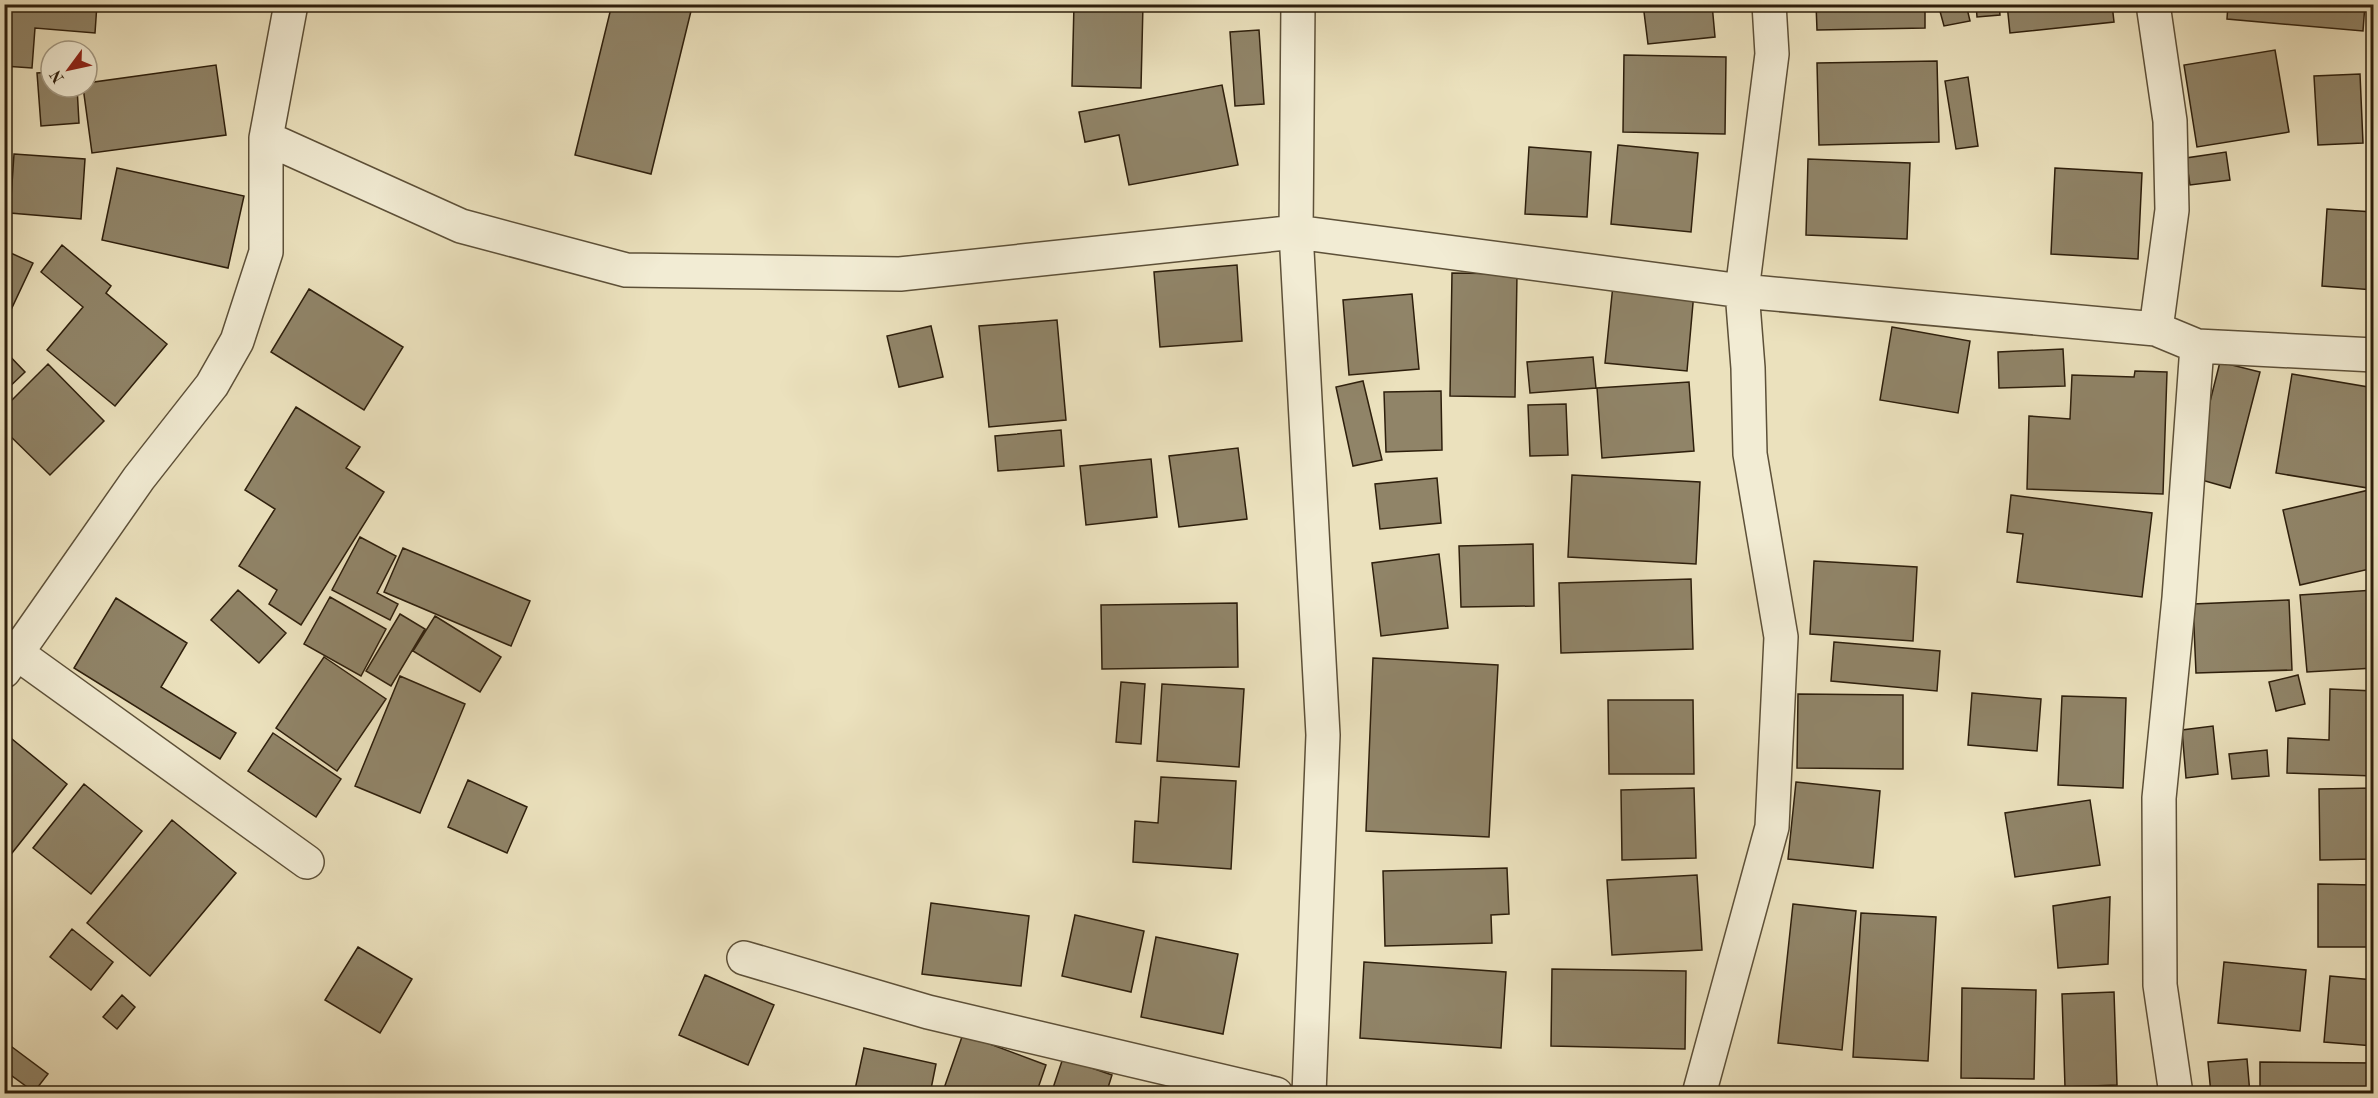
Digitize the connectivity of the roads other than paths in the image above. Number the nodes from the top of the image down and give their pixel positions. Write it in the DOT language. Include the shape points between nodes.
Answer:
graph roads {
  1 [pos="291,4"];
  2 [pos="1298,4"];
  3 [pos="1769,4"];
  4 [pos="2153,4"];
  5 [pos="266,138"];
  6 [pos="1296,232"];
  7 [pos="1742,291"];
  8 [pos="2156,329"];
  9 [pos="2197,346"];
  10 [pos="2373,355"];
  11 [pos="8,657"];
  12 [pos="307,862"];
  13 [pos="744,958"];
  14 [pos="1276,1094"];
  15 [pos="1309,1094"];
  16 [pos="1699,1094"];
  17 [pos="2176,1094"];
  1 -- 5 [label="street"];
  2 -- 6 [label="street"];
  3 -- 7 [label="street" via="1772,54"];
  4 -- 8 [label="street" via="2170,121 2172,210"];
  5 -- 6 [label="street" via="461,226 626,270 900,274"];
  5 -- 11 [label="street" via="266,252 237,341 212,385"];
  6 -- 7 [label="street"];
  6 -- 15 [label="street" via="1323,735"];
  7 -- 8 [label="street"];
  7 -- 16 [label="street" via="1750,454 1781,637 1772,827"];
  8 -- 9 [label="street"];
  9 -- 10 [label="street"];
  9 -- 17 [label="street" via="2179,598 2158,798 2160,985"];
  11 -- 12 [label="street"];
  13 -- 14 [label="street" via="928,1012"];
}
